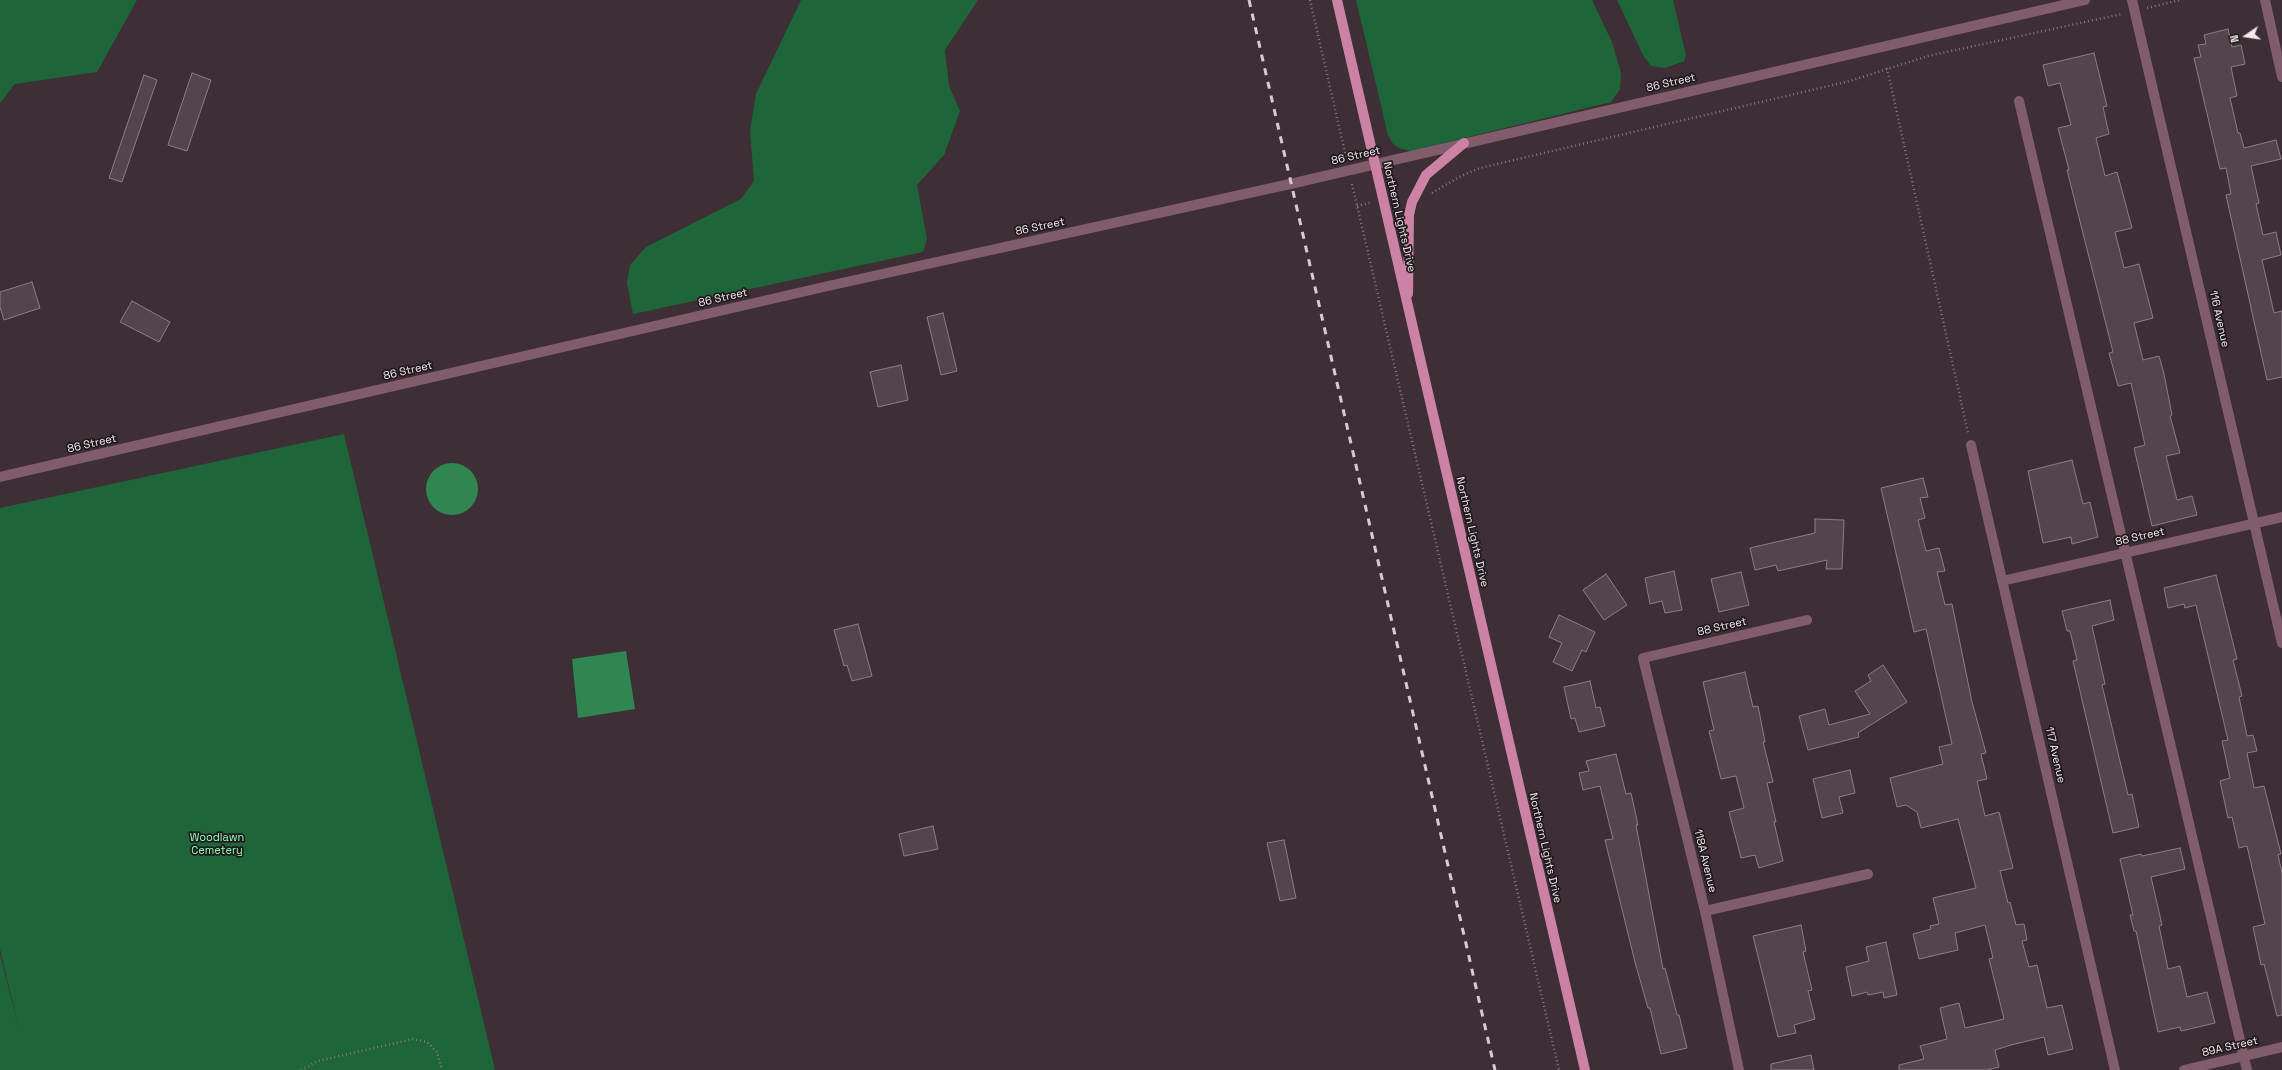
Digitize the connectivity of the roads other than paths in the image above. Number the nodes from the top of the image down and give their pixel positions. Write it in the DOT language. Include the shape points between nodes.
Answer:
graph roads {
  1 [pos="1337,0"];
  2 [pos="2085,0"];
  3 [pos="2132,0"];
  4 [pos="2265,0"];
  5 [pos="2282,77"];
  6 [pos="2019,101"];
  7 [pos="1464,143"];
  8 [pos="1375,164"];
  9 [pos="1408,312"];
  10 [pos="1971,445"];
  11 [pos="0,478"];
  12 [pos="2282,517"];
  13 [pos="2254,524"];
  14 [pos="2127,552"];
  15 [pos="2002,581"];
  16 [pos="1807,620"];
  17 [pos="2282,643"];
  18 [pos="1643,658"];
  19 [pos="1868,874"];
  20 [pos="1705,911"];
  21 [pos="2282,1047"];
  22 [pos="2244,1056"];
  23 [pos="1585,1070"];
  24 [pos="1739,1070"];
  25 [pos="2115,1070"];
  26 [pos="2184,1070"];
  27 [pos="2247,1070"];
  1 -- 8 [label="main road, Northern Lights Drive"];
  2 -- 7 [label="street, 86 Street"];
  3 -- 13 [label="street, 116 Avenue"];
  4 -- 5 [label="street"];
  6 -- 14 [label="street"];
  7 -- 8 [label="street, 86 Street"];
  7 -- 9 [label="main road" via="1426,174 1412,202 1409,215"];
  8 -- 9 [label="main road, Northern Lights Drive"];
  8 -- 11 [label="street, 86 Street" via="820,288"];
  9 -- 23 [label="main road, Northern Lights Drive"];
  10 -- 15 [label="street, 117 Avenue"];
  12 -- 13 [label="street, 88 Street"];
  13 -- 14 [label="street, 88 Street"];
  13 -- 17 [label="street, 116 Avenue"];
  14 -- 15 [label="street, 88 Street"];
  14 -- 22 [label="street"];
  15 -- 25 [label="street, 117 Avenue"];
  16 -- 18 [label="street, 88 Street"];
  18 -- 20 [label="street, 118A Avenue"];
  19 -- 20 [label="street"];
  20 -- 24 [label="street, 118A Avenue"];
  21 -- 22 [label="street, 89A Street"];
  22 -- 26 [label="street, 89A Street"];
  22 -- 27 [label="street"];
}
